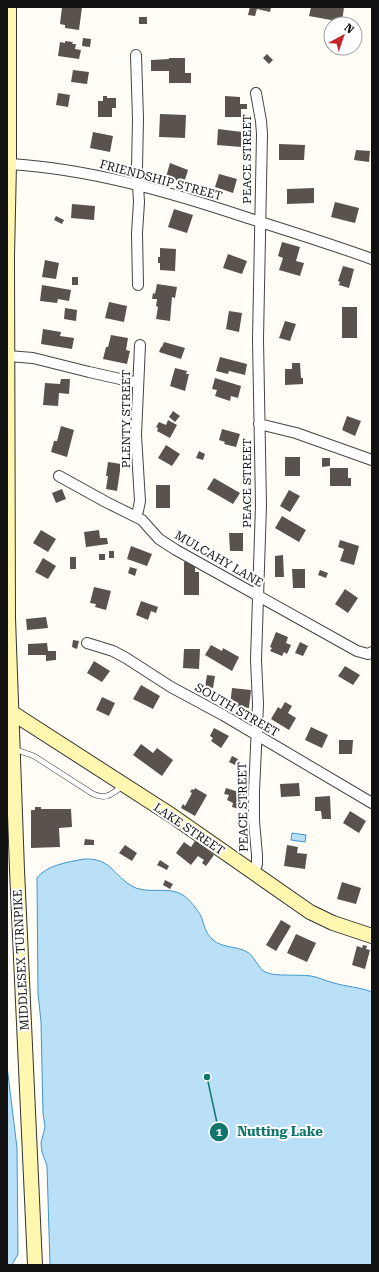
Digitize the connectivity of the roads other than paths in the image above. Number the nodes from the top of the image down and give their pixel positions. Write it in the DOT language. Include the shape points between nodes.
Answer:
graph roads {
  1 [pos="8,13"];
  2 [pos="136,55"];
  3 [pos="256,93"];
  4 [pos="9,164"];
  5 [pos="138,185"];
  6 [pos="260,222"];
  7 [pos="372,258"];
  8 [pos="138,285"];
  9 [pos="140,345"];
  10 [pos="8,356"];
  11 [pos="138,382"];
  12 [pos="259,424"];
  13 [pos="372,460"];
  14 [pos="59,476"];
  15 [pos="7,479"];
  16 [pos="135,516"];
  17 [pos="258,596"];
  18 [pos="87,642"];
  19 [pos="372,652"];
  20 [pos="9,711"];
  21 [pos="256,736"];
  22 [pos="11,755"];
  23 [pos="125,785"];
  24 [pos="372,803"];
  25 [pos="254,873"];
  26 [pos="372,936"];
  27 [pos="35,1265"];
  1 -- 4 [label="main road, MIDDLESEX TURNPIKE"];
  2 -- 5 [label="street"];
  3 -- 6 [label="street, PEACE STREET" via="262,134"];
  4 -- 5 [label="street, FRIENDSHIP STREET" via="66,170"];
  4 -- 10 [label="main road, MIDDLESEX TURNPIKE"];
  5 -- 6 [label="street, FRIENDSHIP STREET"];
  5 -- 8 [label="street"];
  6 -- 7 [label="street, FRIENDSHIP STREET"];
  6 -- 12 [label="street, PEACE STREET"];
  9 -- 11 [label="street, PLENTY STREET"];
  10 -- 11 [label="street" via="33,358"];
  10 -- 15 [label="main road, MIDDLESEX TURNPIKE"];
  11 -- 16 [label="street, PLENTY STREET" via="136,436 140,501"];
  12 -- 13 [label="street" via="296,433"];
  12 -- 17 [label="street, PEACE STREET" via="261,505"];
  14 -- 16 [label="street, MULCAHY LANE"];
  15 -- 20 [label="main road, MIDDLESEX TURNPIKE"];
  16 -- 17 [label="street, MULCAHY LANE" via="159,539"];
  17 -- 19 [label="street, MULCAHY LANE" via="362,653"];
  17 -- 21 [label="street, PEACE STREET"];
  18 -- 21 [label="street, SOUTH STREET" via="126,658"];
  20 -- 22 [label="main road, MIDDLESEX TURNPIKE"];
  20 -- 23 [label="main road, LAKE STREET"];
  21 -- 24 [label="street, SOUTH STREET"];
  21 -- 25 [label="street, PEACE STREET" via="254,806 257,856"];
  22 -- 23 [label="lane" via="34,756 93,794 107,797"];
  22 -- 27 [label="main road, MIDDLESEX TURNPIKE"];
  23 -- 25 [label="main road, LAKE STREET"];
  25 -- 26 [label="main road, LAKE STREET" via="321,918"];
}
